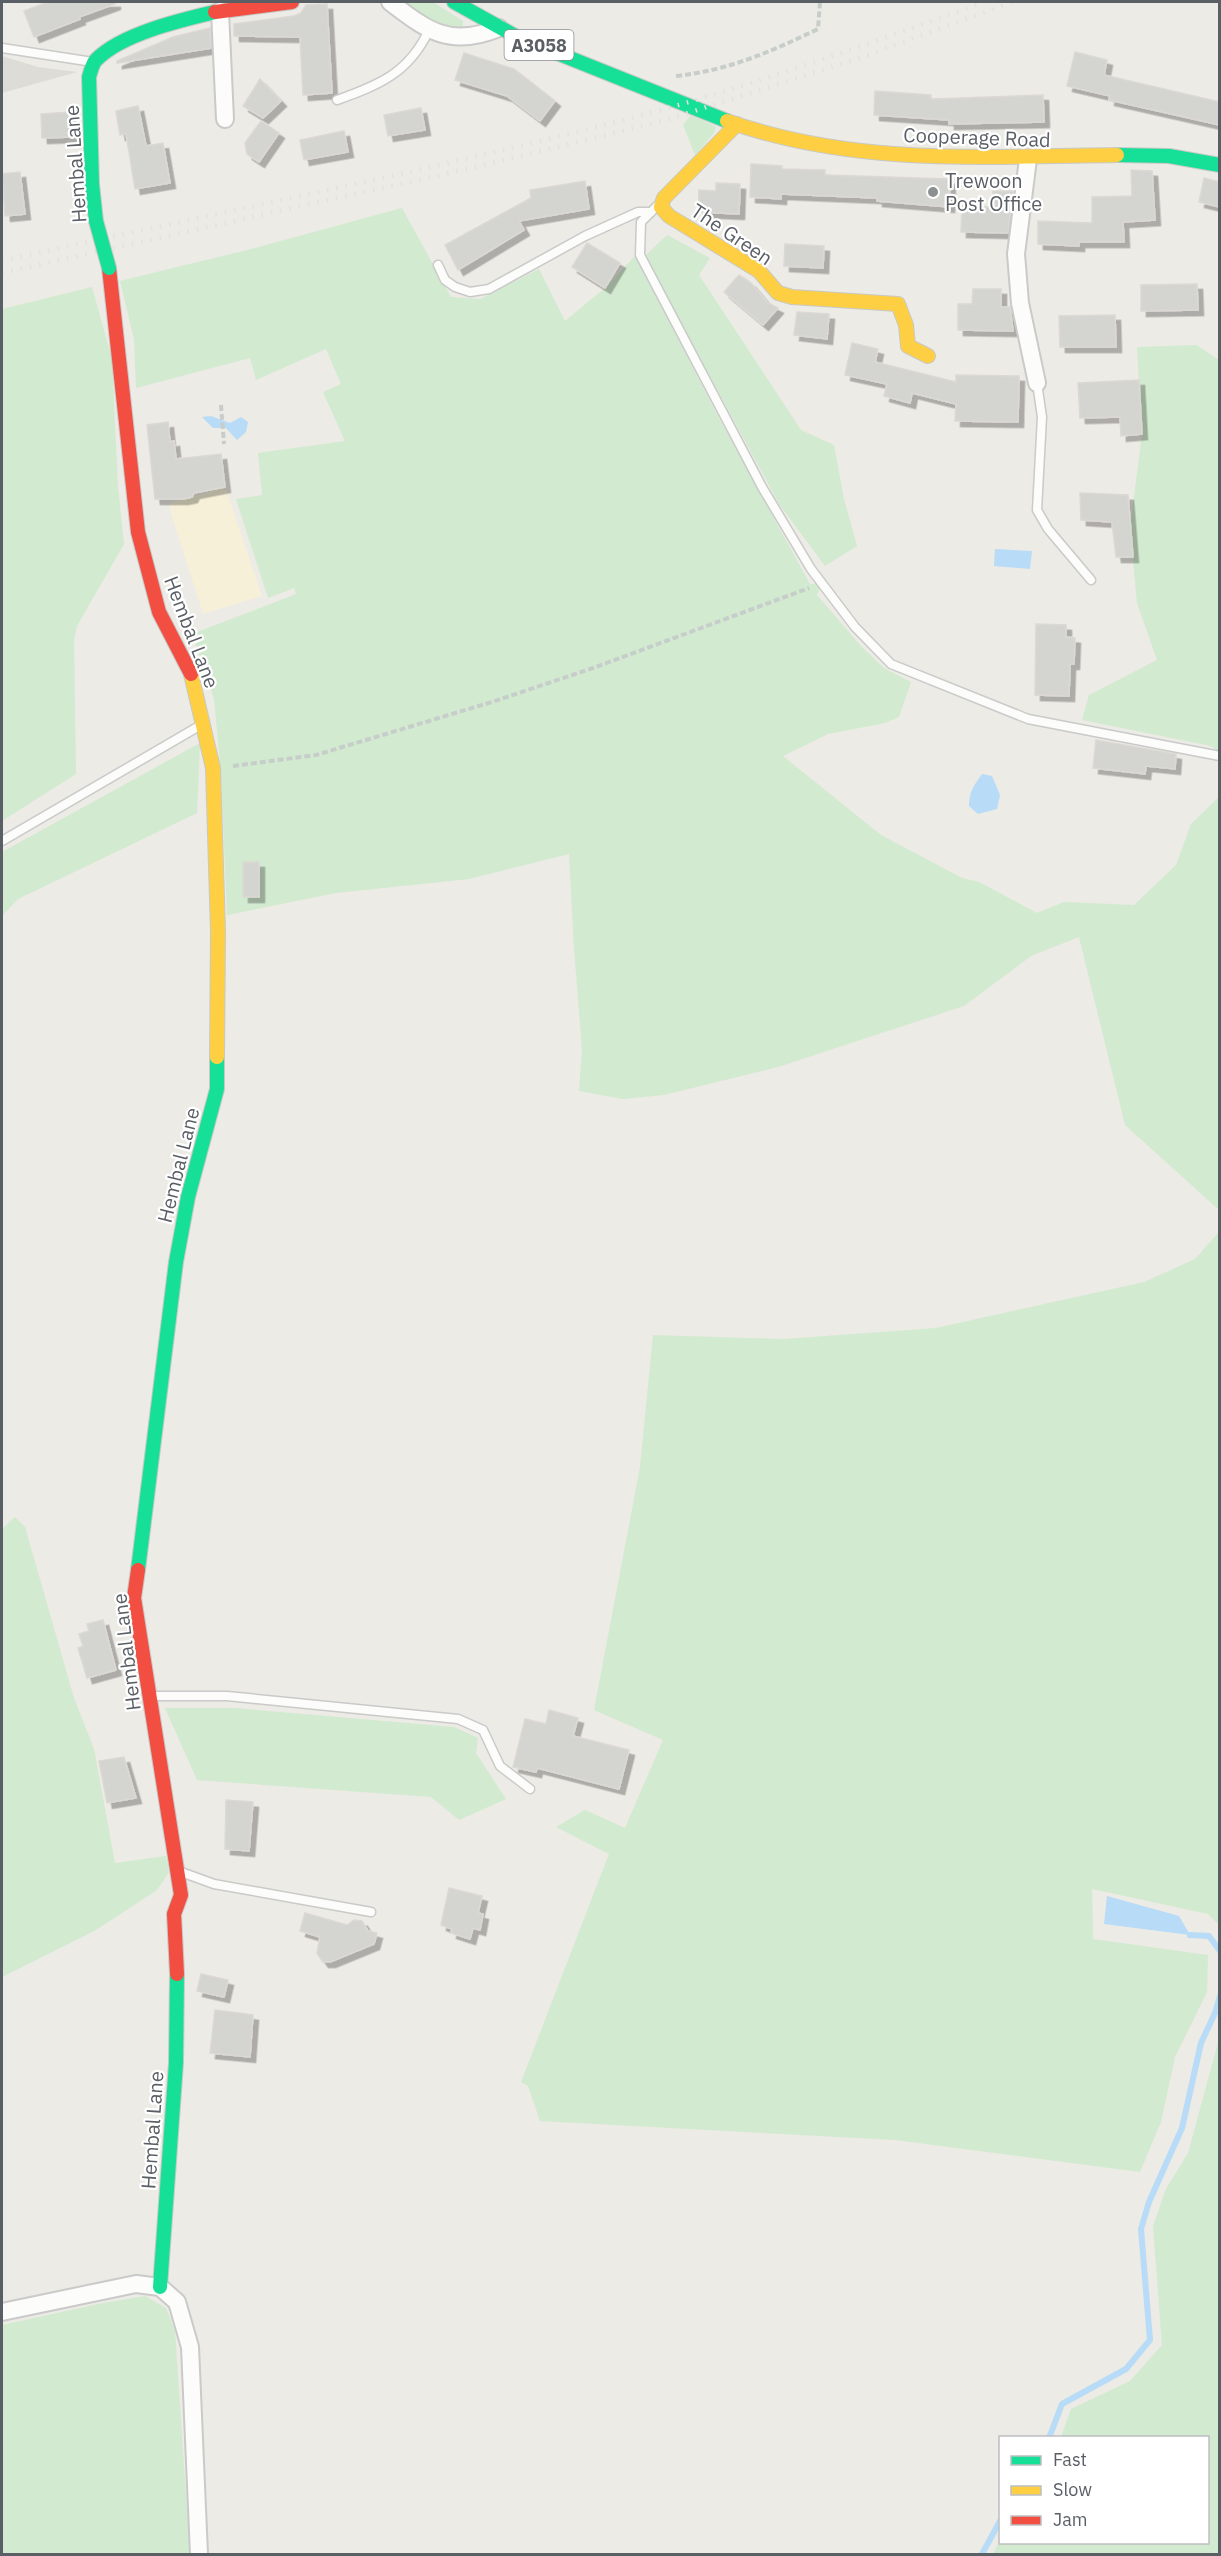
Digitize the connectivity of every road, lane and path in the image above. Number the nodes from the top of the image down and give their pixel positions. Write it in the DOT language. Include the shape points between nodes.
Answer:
graph roads {
  1 [pos="292,2"];
  2 [pos="390,2"];
  3 [pos="454,2"];
  4 [pos="820,2"];
  5 [pos="220,11"];
  6 [pos="499,28"];
  7 [pos="429,30"];
  8 [pos="2,48"];
  9 [pos="94,62"];
  10 [pos="674,76"];
  11 [pos="337,100"];
  12 [pos="225,119"];
  13 [pos="737,124"];
  14 [pos="1028,159"];
  15 [pos="1220,165"];
  16 [pos="664,198"];
  17 [pos="651,212"];
  18 [pos="438,266"];
  19 [pos="928,356"];
  20 [pos="1037,383"];
  21 [pos="221,405"];
  22 [pos="224,444"];
  23 [pos="1091,580"];
  24 [pos="822,584"];
  25 [pos="204,723"];
  26 [pos="1220,756"];
  27 [pos="228,766"];
  28 [pos="2,841"];
  29 [pos="150,1696"];
  30 [pos="530,1789"];
  31 [pos="178,1871"];
  32 [pos="370,1912"];
  33 [pos="160,2287"];
  34 [pos="2,2312"];
  35 [pos="199,2554"];
  1 -- 5 [label="street"];
  2 -- 7 [label="street"];
  3 -- 6 [label="street, A3058"];
  4 -- 10 [label="path" via="818,29 767,53 708,72"];
  5 -- 9 [label="street" via="168,23 109,49"];
  5 -- 12 [label="street"];
  6 -- 7 [label="street" via="467,37"];
  6 -- 13 [label="street, A3058"];
  7 -- 11 [label="lane" via="404,68"];
  8 -- 9 [label="lane"];
  9 -- 25 [label="street, Hembal Lane, bridge" via="89,76 92,184 96,221 109,268 138,532 159,612 189,668"];
  13 -- 14 [label="street, Cooperage Road / A3058" via="814,146 858,152"];
  13 -- 16 [label="street, The Green"];
  14 -- 15 [label="street, Cooperage Road / A3058" via="1159,156"];
  14 -- 20 [label="street" via="1016,254 1020,303"];
  16 -- 17 [label="lane"];
  16 -- 19 [label="street, The Green" via="661,207 669,216 759,271 778,293 898,304 908,346"];
  17 -- 18 [label="lane" via="638,212 585,236 489,289 470,292 455,286 445,280"];
  17 -- 24 [label="lane" via="641,222 640,255 762,487"];
  20 -- 23 [label="lane" via="1042,417 1037,510"];
  21 -- 22 [label="path"];
  24 -- 26 [label="lane" via="855,627 891,664 1028,719"];
  24 -- 27 [label="path" via="492,702 316,755"];
  25 -- 28 [label="lane"];
  25 -- 29 [label="street, Hembal Lane" via="213,768 217,1089 188,1197 176,1262 134,1598"];
  29 -- 30 [label="lane" via="227,1696 458,1719 483,1730 500,1766"];
  29 -- 31 [label="street, Hembal Lane"];
  31 -- 32 [label="lane" via="214,1884"];
  31 -- 33 [label="street, Hembal Lane" via="181,1895 174,1914 176,2063"];
  33 -- 34 [label="street" via="136,2284"];
  33 -- 35 [label="street" via="177,2302 190,2347"];
}
